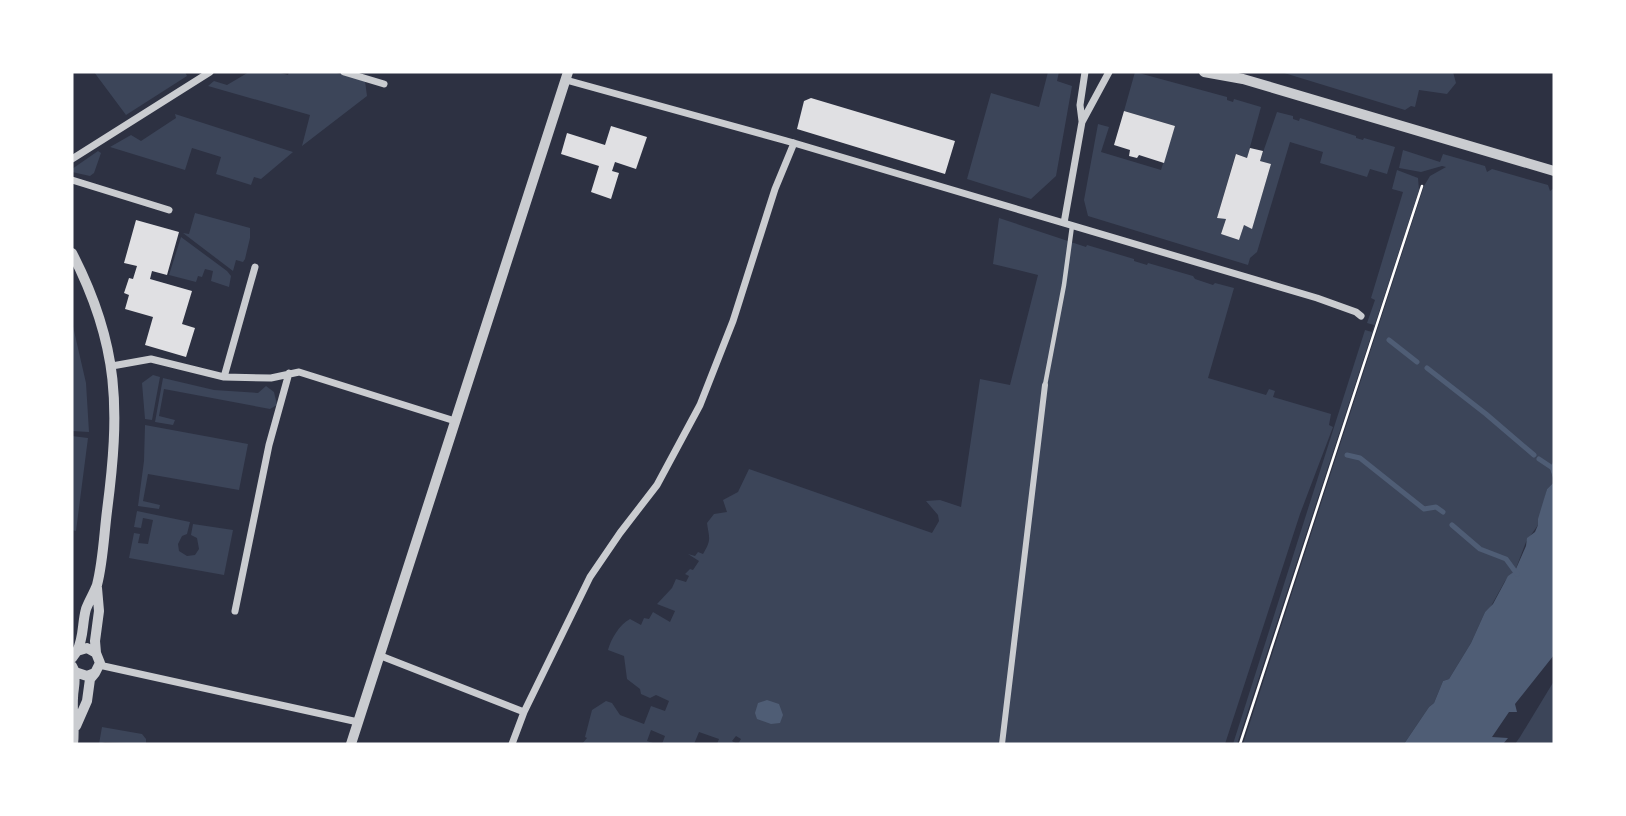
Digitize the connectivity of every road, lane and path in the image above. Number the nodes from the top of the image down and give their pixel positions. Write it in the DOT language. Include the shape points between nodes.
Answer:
graph roads {
  1 [pos="210,72"];
  2 [pos="344,72"];
  3 [pos="1085,72"];
  4 [pos="1109,72"];
  5 [pos="1204,72"];
  6 [pos="1227,72"];
  7 [pos="567,76"];
  8 [pos="1243,79"];
  9 [pos="384,84"];
  10 [pos="1083,122"];
  11 [pos="794,143"];
  12 [pos="72,159"];
  13 [pos="1554,172"];
  14 [pos="72,180"];
  15 [pos="1422,186"];
  16 [pos="169,210"];
  17 [pos="1068,224"];
  18 [pos="72,253"];
  19 [pos="255,267"];
  20 [pos="1361,316"];
  21 [pos="112,366"];
  22 [pos="289,373"];
  23 [pos="224,377"];
  24 [pos="1045,386"];
  25 [pos="455,421"];
  26 [pos="96,585"];
  27 [pos="235,611"];
  28 [pos="74,654"];
  29 [pos="381,656"];
  30 [pos="97,664"];
  31 [pos="73,668"];
  32 [pos="524,712"];
  33 [pos="358,722"];
  34 [pos="75,728"];
  35 [pos="73,744"];
  36 [pos="351,744"];
  37 [pos="512,744"];
  38 [pos="1002,744"];
  39 [pos="1240,744"];
  1 -- 12 [label="street"];
  2 -- 9 [label="street"];
  3 -- 10 [label="street" via="1080,105"];
  4 -- 10 [label="street"];
  5 -- 8 [label="street"];
  6 -- 8 [label="street"];
  7 -- 11 [label="street"];
  7 -- 25 [label="street"];
  8 -- 13 [label="street"];
  10 -- 17 [label="street"];
  11 -- 17 [label="street"];
  11 -- 32 [label="street" via="700,405 657,485 590,577"];
  14 -- 16 [label="street"];
  15 -- 39 [label="path"];
  17 -- 20 [label="street" via="1317,298"];
  17 -- 24 [label="lane" via="1064,285"];
  18 -- 21 [label="street" via="96,307"];
  19 -- 23 [label="street"];
  21 -- 23 [label="street" via="150,359"];
  21 -- 26 [label="street" via="115,450"];
  22 -- 23 [label="street"];
  22 -- 25 [label="street" via="299,372"];
  22 -- 27 [label="street" via="269,445"];
  24 -- 38 [label="street"];
  25 -- 29 [label="street"];
  26 -- 28 [label="street"];
  26 -- 30 [label="street"];
  28 -- 30 [label="street" via="87,648"];
  29 -- 32 [label="street"];
  29 -- 33 [label="street"];
  30 -- 31 [label="street" via="83,676"];
  30 -- 33 [label="street"];
  30 -- 34 [label="street"];
  31 -- 34 [label="street"];
  32 -- 37 [label="street"];
  33 -- 36 [label="street"];
  34 -- 35 [label="street"];
}
